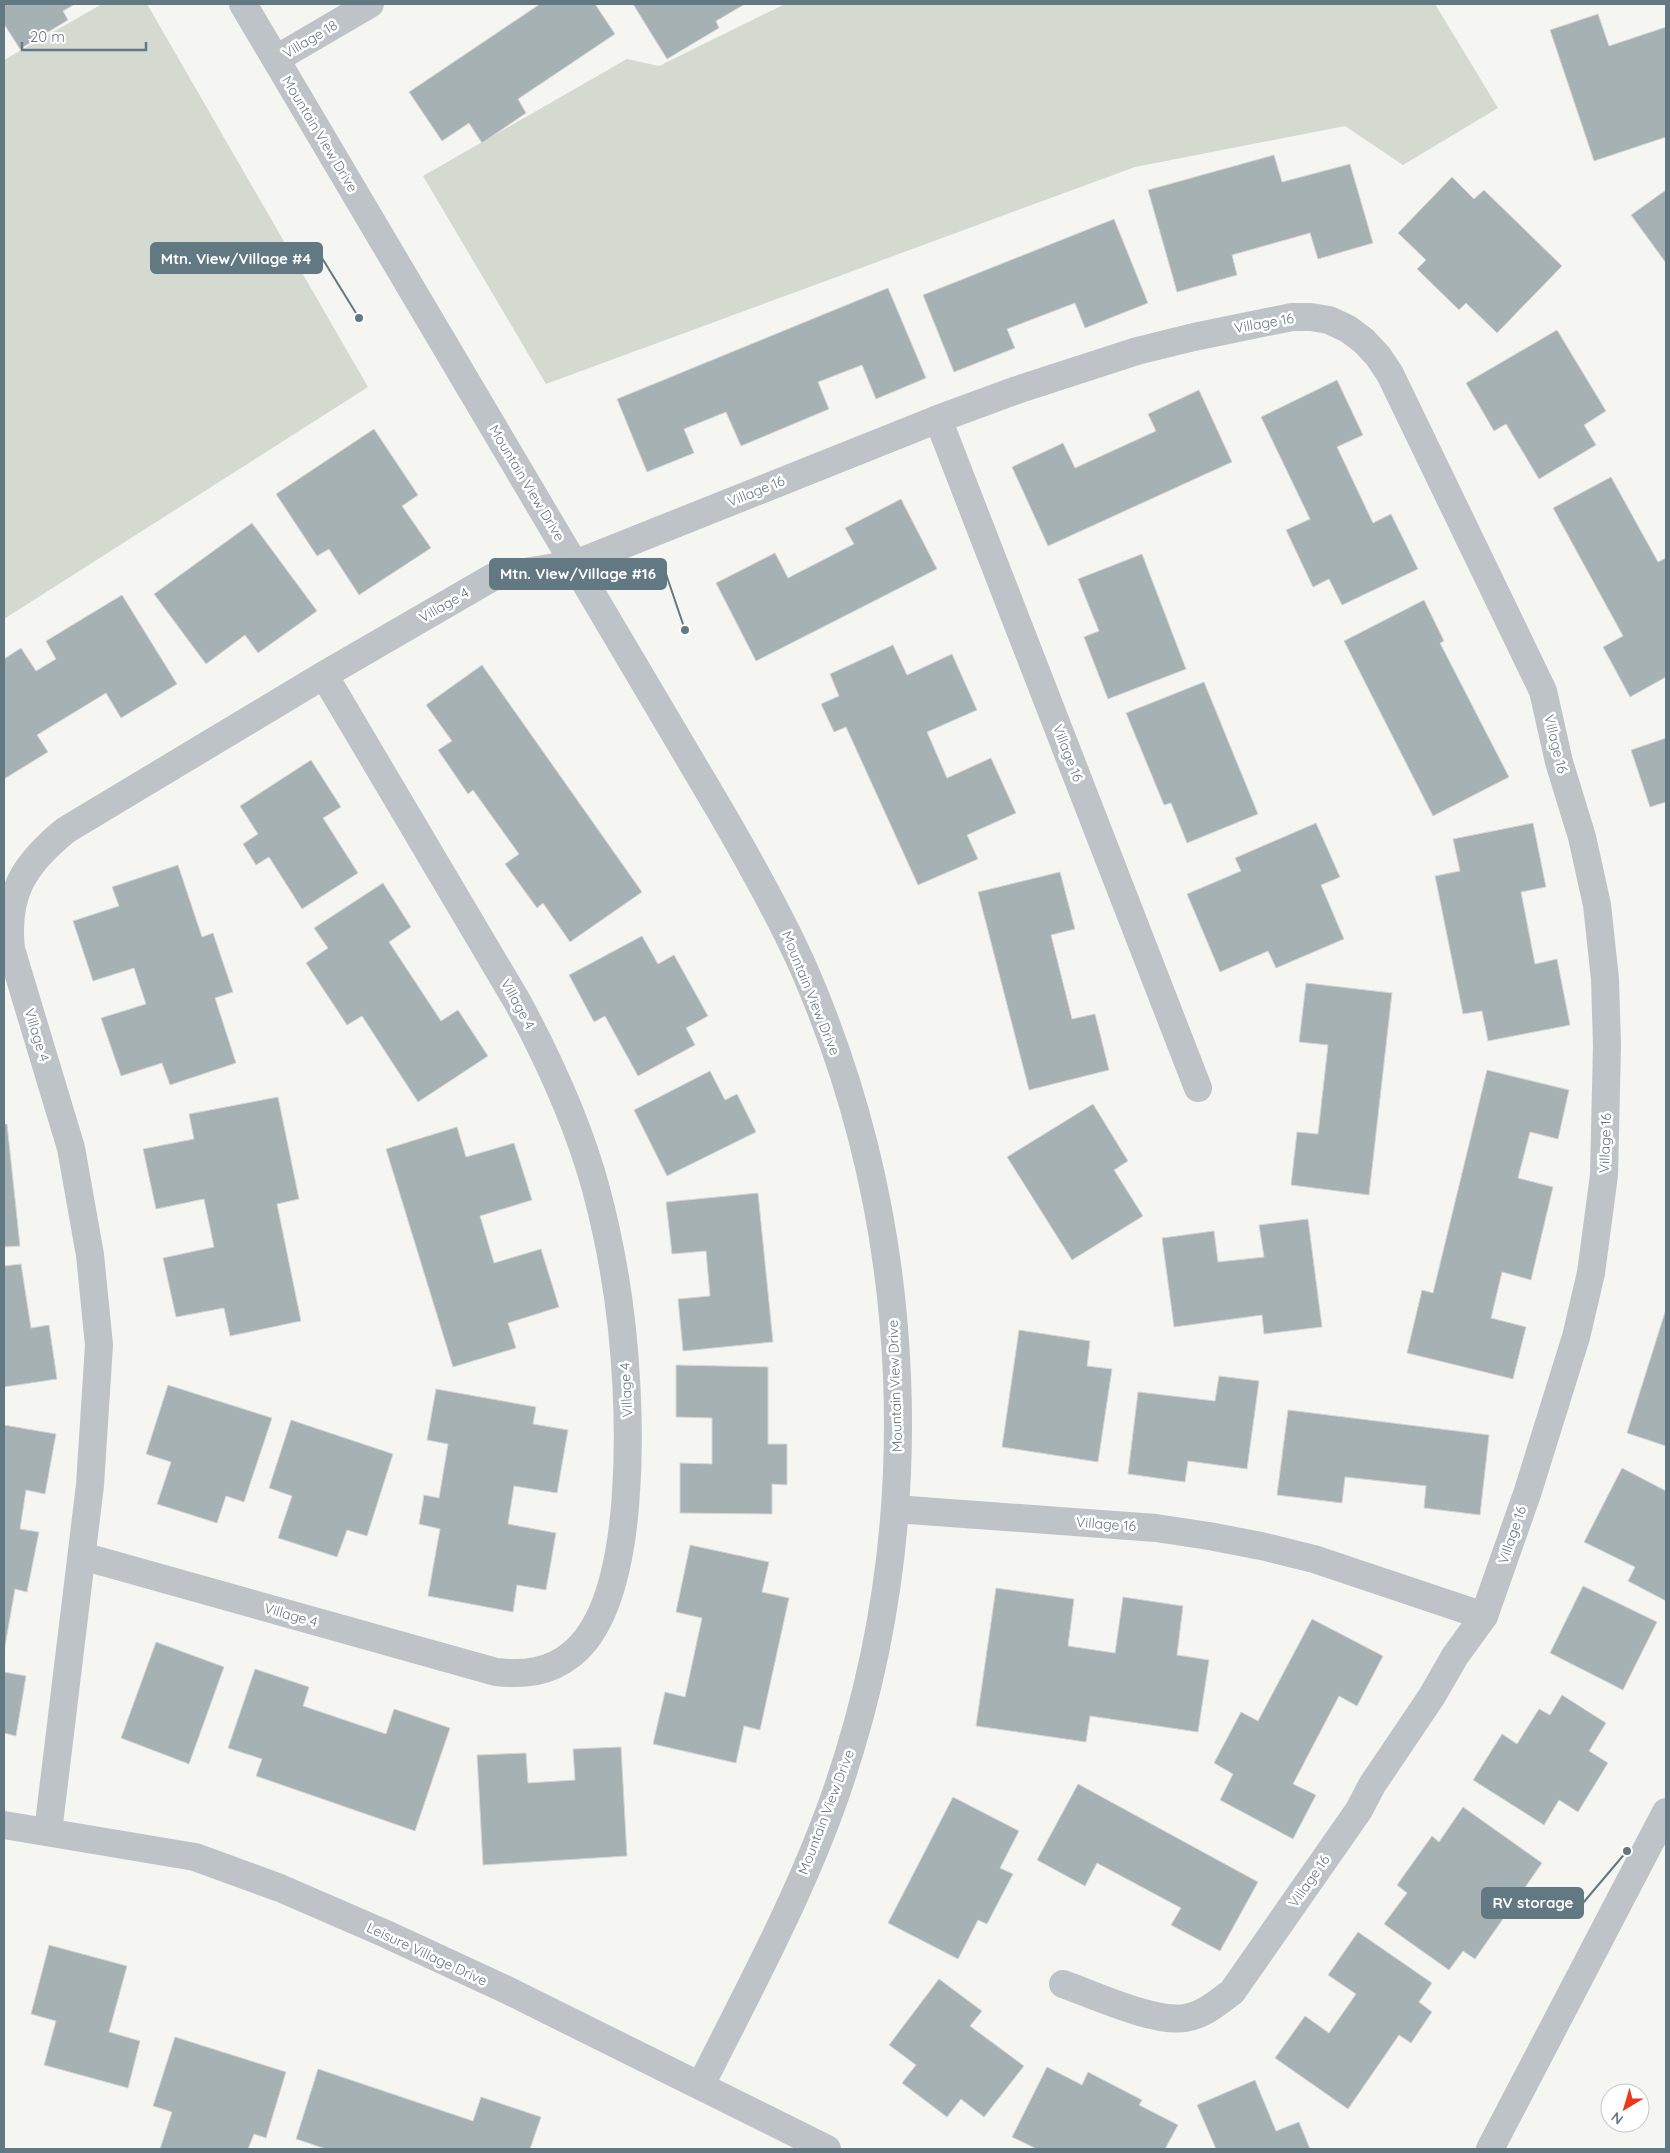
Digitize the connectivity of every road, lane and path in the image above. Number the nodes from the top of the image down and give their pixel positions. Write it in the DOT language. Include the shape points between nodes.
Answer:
graph roads {
  1 [pos="243,4"];
  2 [pos="370,4"];
  3 [pos="276,59"];
  4 [pos="938,418"];
  5 [pos="575,564"];
  6 [pos="324,675"];
  7 [pos="1198,1088"];
  8 [pos="895,1509"];
  9 [pos="82,1556"];
  10 [pos="1484,1616"];
  11 [pos="1666,1812"];
  12 [pos="4,1825"];
  13 [pos="48,1832"];
  14 [pos="1063,1984"];
  15 [pos="701,2085"];
  16 [pos="827,2149"];
  17 [pos="1490,2149"];
  1 -- 3 [label="street, Mountain View Drive"];
  2 -- 3 [label="street, Village 18"];
  3 -- 5 [label="street, Mountain View Drive"];
  4 -- 5 [label="street, Village 16"];
  4 -- 7 [label="street, Village 16"];
  4 -- 10 [label="street, Village 16" via="1076,370 1185,339 1282,318 1329,320 1364,340 1390,374 1543,691 1597,905 1606,979 1604,1175 1592,1273 1576,1337 1527,1494"];
  5 -- 6 [label="street, Village 4" via="493,577"];
  5 -- 8 [label="street, Mountain View Drive" via="778,914 808,978 845,1077 871,1174 894,1316 898,1412"];
  6 -- 9 [label="street, Village 4" via="66,830 32,862 12,903 11,949 71,1148 90,1256 99,1345"];
  6 -- 9 [label="street, Village 4" via="535,1035 564,1099 596,1187 615,1282 626,1371 626,1476 616,1567 606,1603 596,1623 572,1654 548,1669 521,1674 496,1672"];
  8 -- 10 [label="street, Village 16" via="1156,1528 1208,1536 1314,1559"];
  8 -- 15 [label="street, Mountain View Drive" via="885,1602 876,1647 851,1747 834,1799 794,1896"];
  9 -- 13 [label="street, Village 4"];
  10 -- 14 [label="street, Village 16" via="1455,1656 1359,1810 1232,1992 1209,2010 1185,2018 1159,2019"];
  11 -- 17 [label="street"];
  12 -- 13 [label="street, Leisure Village Drive"];
  13 -- 15 [label="street, Leisure Village Drive" via="195,1857 280,1888 505,1989"];
  15 -- 16 [label="street, Leisure Village Drive"];
}
